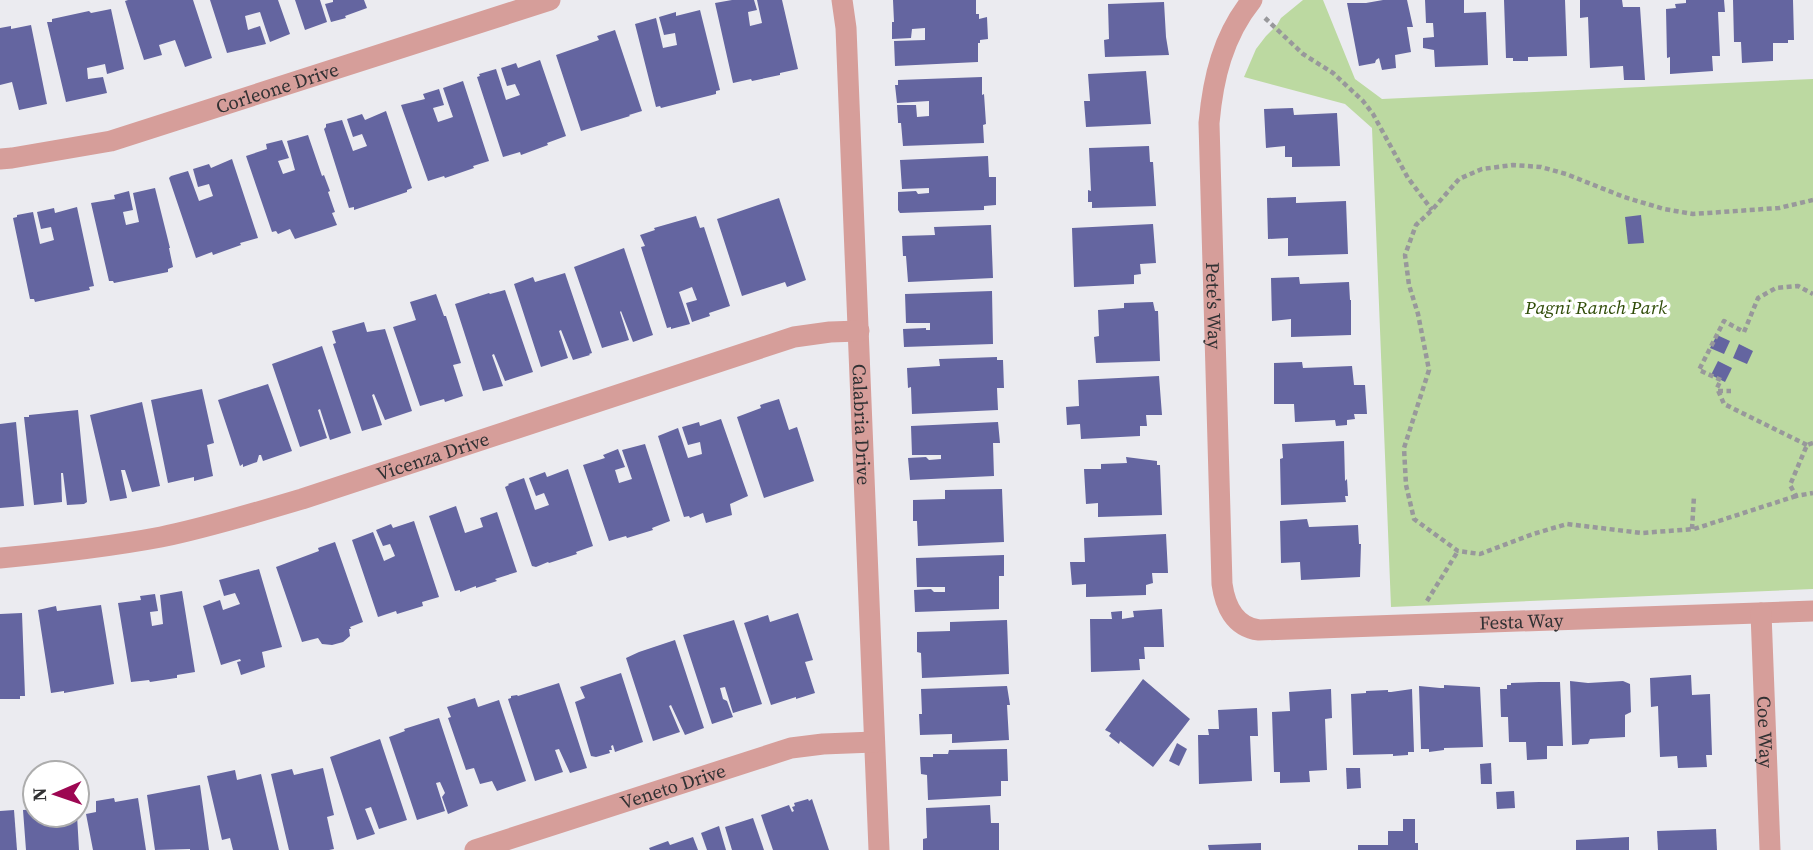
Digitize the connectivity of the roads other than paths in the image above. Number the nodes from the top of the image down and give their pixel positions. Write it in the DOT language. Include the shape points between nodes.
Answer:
graph roads {
  1 [pos="550,0"];
  2 [pos="842,0"];
  3 [pos="1250,2"];
  4 [pos="0,159"];
  5 [pos="859,331"];
  6 [pos="0,558"];
  7 [pos="1813,611"];
  8 [pos="1760,613"];
  9 [pos="1229,625"];
  10 [pos="874,742"];
  11 [pos="475,850"];
  12 [pos="879,850"];
  13 [pos="1770,850"];
  1 -- 4 [label="street, Corleone Drive" via="111,141"];
  2 -- 5 [label="street, Calabria Drive"];
  3 -- 9 [label="street, Pete's Way" via="1222,51 1209,124 1222,584"];
  5 -- 6 [label="street, Vicenza Drive" via="794,337 244,517 161,537"];
  5 -- 10 [label="street, Calabria Drive"];
  7 -- 8 [label="street, Festa Way"];
  8 -- 9 [label="street, Festa Way" via="1259,630"];
  8 -- 13 [label="street, Coe Way"];
  10 -- 11 [label="street, Veneto Drive" via="790,748"];
  10 -- 12 [label="street, Calabria Drive"];
}
